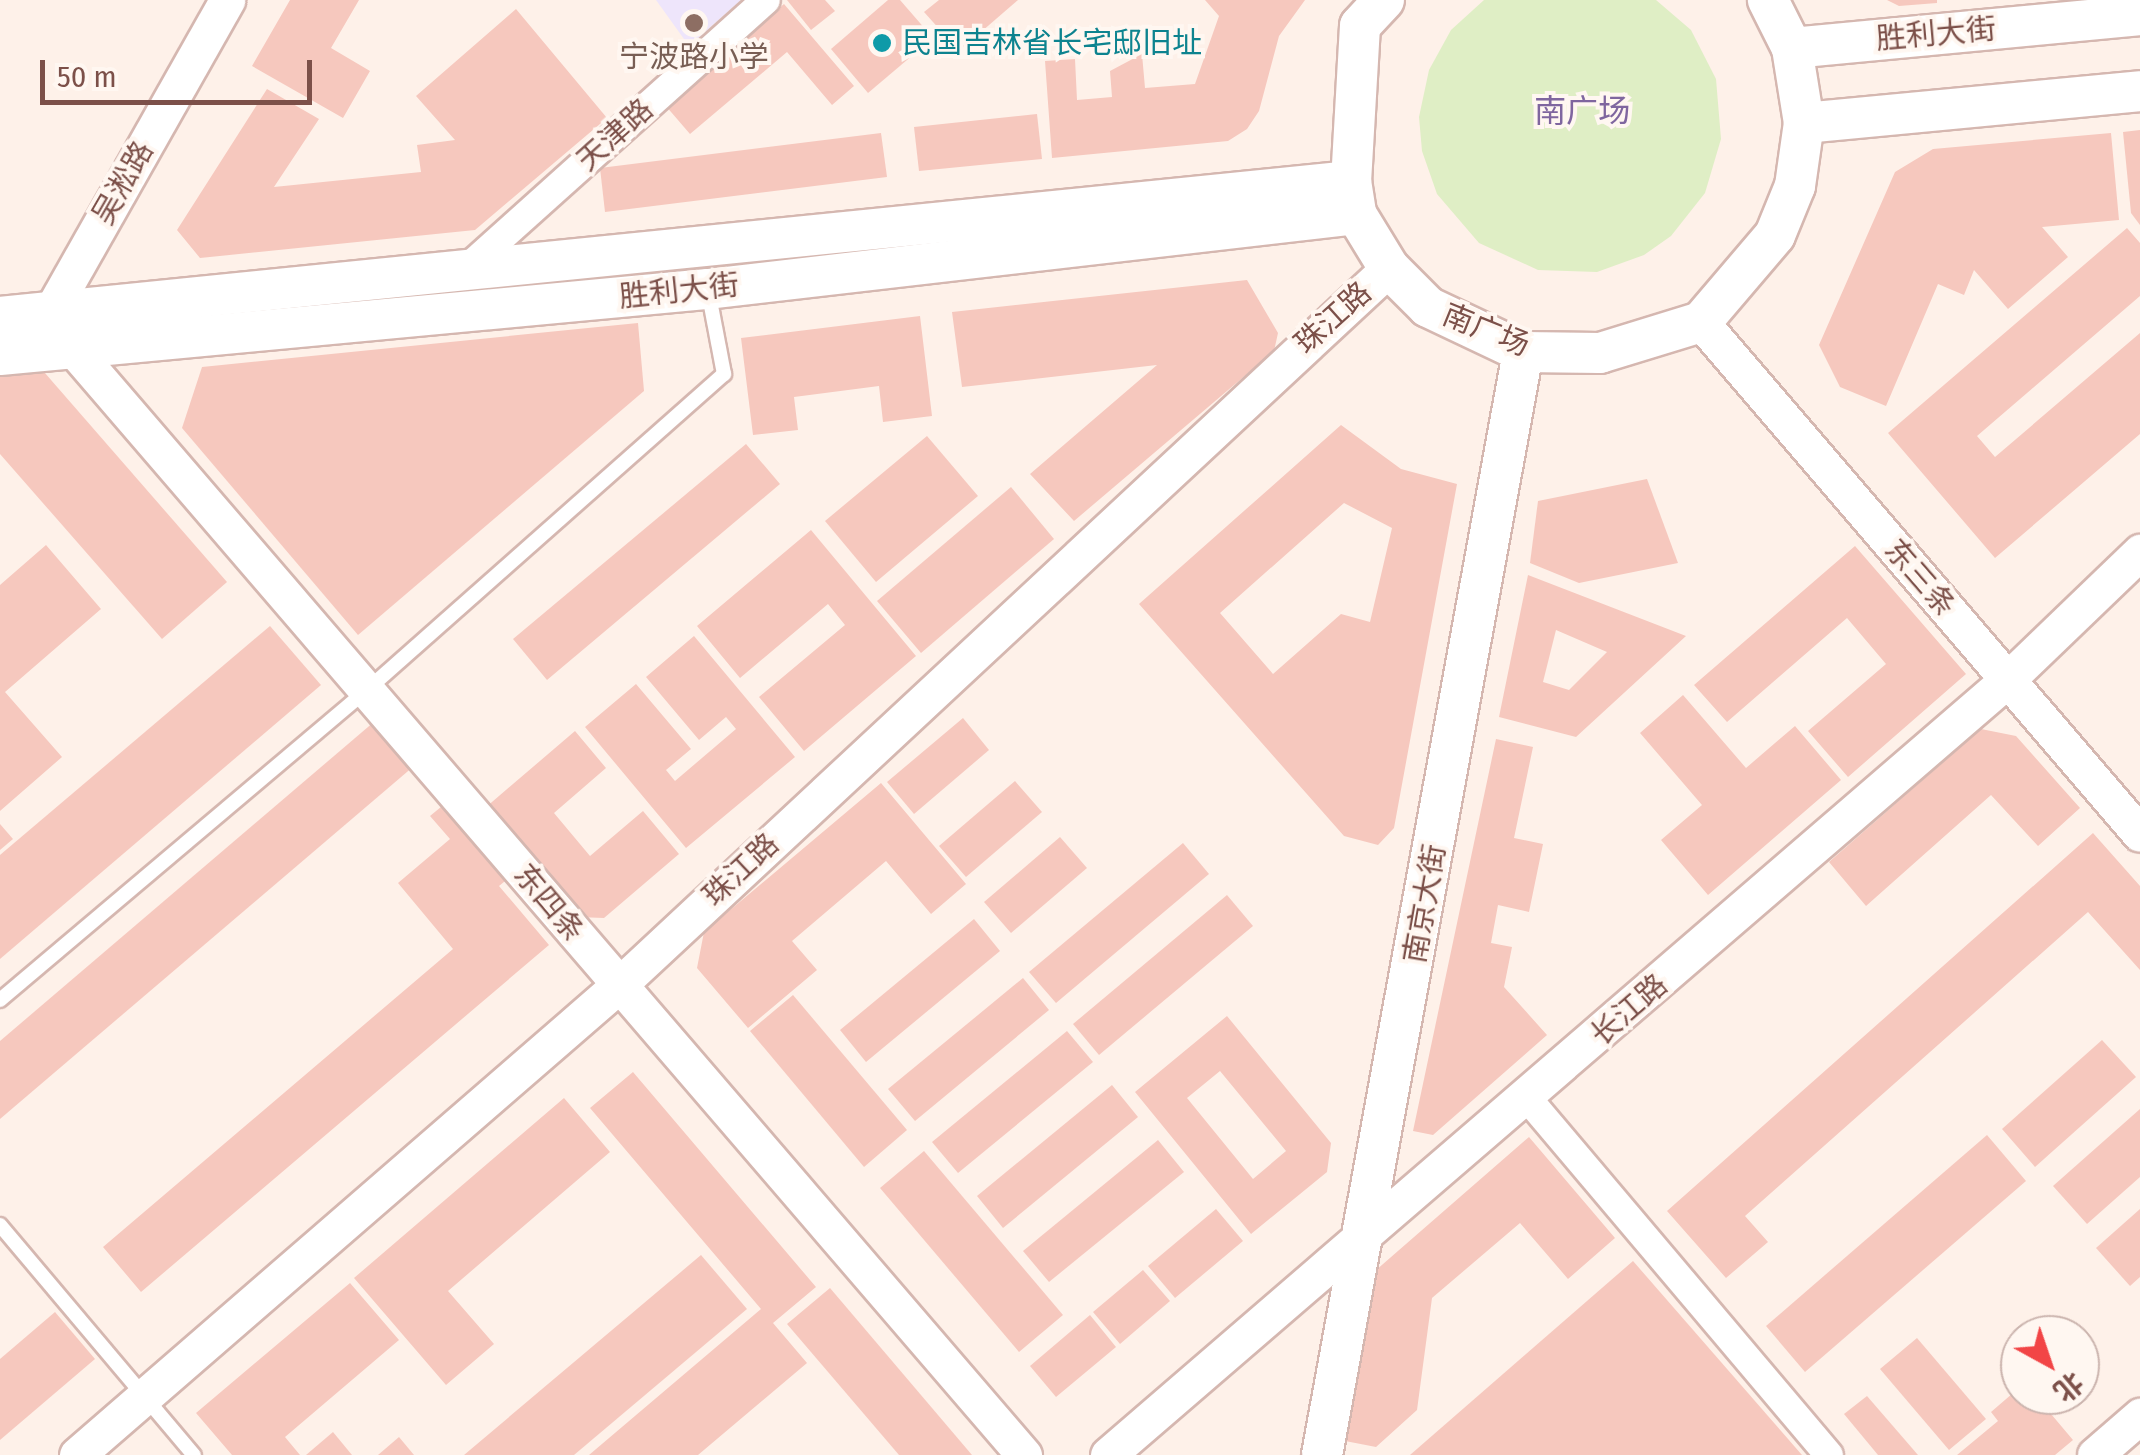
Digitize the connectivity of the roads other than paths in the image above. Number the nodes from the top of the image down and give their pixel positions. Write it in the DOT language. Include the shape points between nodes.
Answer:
graph roads {
  1 [pos="228,0"];
  2 [pos="766,0"];
  3 [pos="1384,0"];
  4 [pos="1768,0"];
  5 [pos="2140,15"];
  6 [pos="1792,48"];
  7 [pos="2140,91"];
  8 [pos="1804,123"];
  9 [pos="1354,197"];
  10 [pos="1389,268"];
  11 [pos="464,270"];
  12 [pos="708,289"];
  13 [pos="49,314"];
  14 [pos="0,317"];
  15 [pos="1701,322"];
  16 [pos="75,351"];
  17 [pos="1522,352"];
  18 [pos="0,355"];
  19 [pos="2140,552"];
  20 [pos="2007,680"];
  21 [pos="369,688"];
  22 [pos="2140,834"];
  23 [pos="618,985"];
  24 [pos="0,1000"];
  25 [pos="1528,1099"];
  26 [pos="0,1224"];
  27 [pos="1366,1232"];
  28 [pos="144,1397"];
  29 [pos="2140,1416"];
  30 [pos="77,1455"];
  31 [pos="194,1455"];
  32 [pos="1024,1455"];
  33 [pos="1108,1455"];
  34 [pos="1322,1455"];
  35 [pos="1830,1455"];
  36 [pos="2095,1455"];
  1 -- 13 [label="street, 吴淞路"];
  2 -- 11 [label="street, 天津路"];
  3 -- 9 [label="main road" via="1360,26"];
  4 -- 6 [label="main road"];
  5 -- 6 [label="main road, 胜利大街"];
  6 -- 8 [label="main road"];
  7 -- 8 [label="main road"];
  8 -- 15 [label="main road" via="1794,186 1775,235"];
  9 -- 10 [label="main road, 南广场"];
  9 -- 11 [label="main road, 胜利大街"];
  9 -- 12 [label="main road, 胜利大街"];
  10 -- 17 [label="main road, 南广场" via="1428,307"];
  10 -- 23 [label="street, 珠江路"];
  11 -- 13 [label="main road, 胜利大街"];
  12 -- 16 [label="main road, 胜利大街"];
  12 -- 21 [label="lane" via="724,374"];
  13 -- 14 [label="main road, 胜利大街"];
  15 -- 17 [label="main road, 南广场" via="1600,353"];
  15 -- 20 [label="street, 东三条"];
  16 -- 18 [label="main road, 胜利大街"];
  16 -- 21 [label="street, 东四条"];
  17 -- 27 [label="main road, 南京大街"];
  19 -- 20 [label="street, 长江路"];
  20 -- 22 [label="street, 东三条"];
  20 -- 25 [label="street, 长江路"];
  21 -- 23 [label="street, 东四条"];
  21 -- 24 [label="lane"];
  23 -- 28 [label="street, 珠江路"];
  23 -- 32 [label="street, 东四条"];
  25 -- 27 [label="street, 长江路"];
  25 -- 35 [label="street"];
  26 -- 28 [label="lane"];
  27 -- 33 [label="street, 长江路"];
  27 -- 34 [label="main road, 南京大街"];
  28 -- 30 [label="street, 珠江路"];
  28 -- 31 [label="lane"];
  29 -- 36 [label="street"];
}
